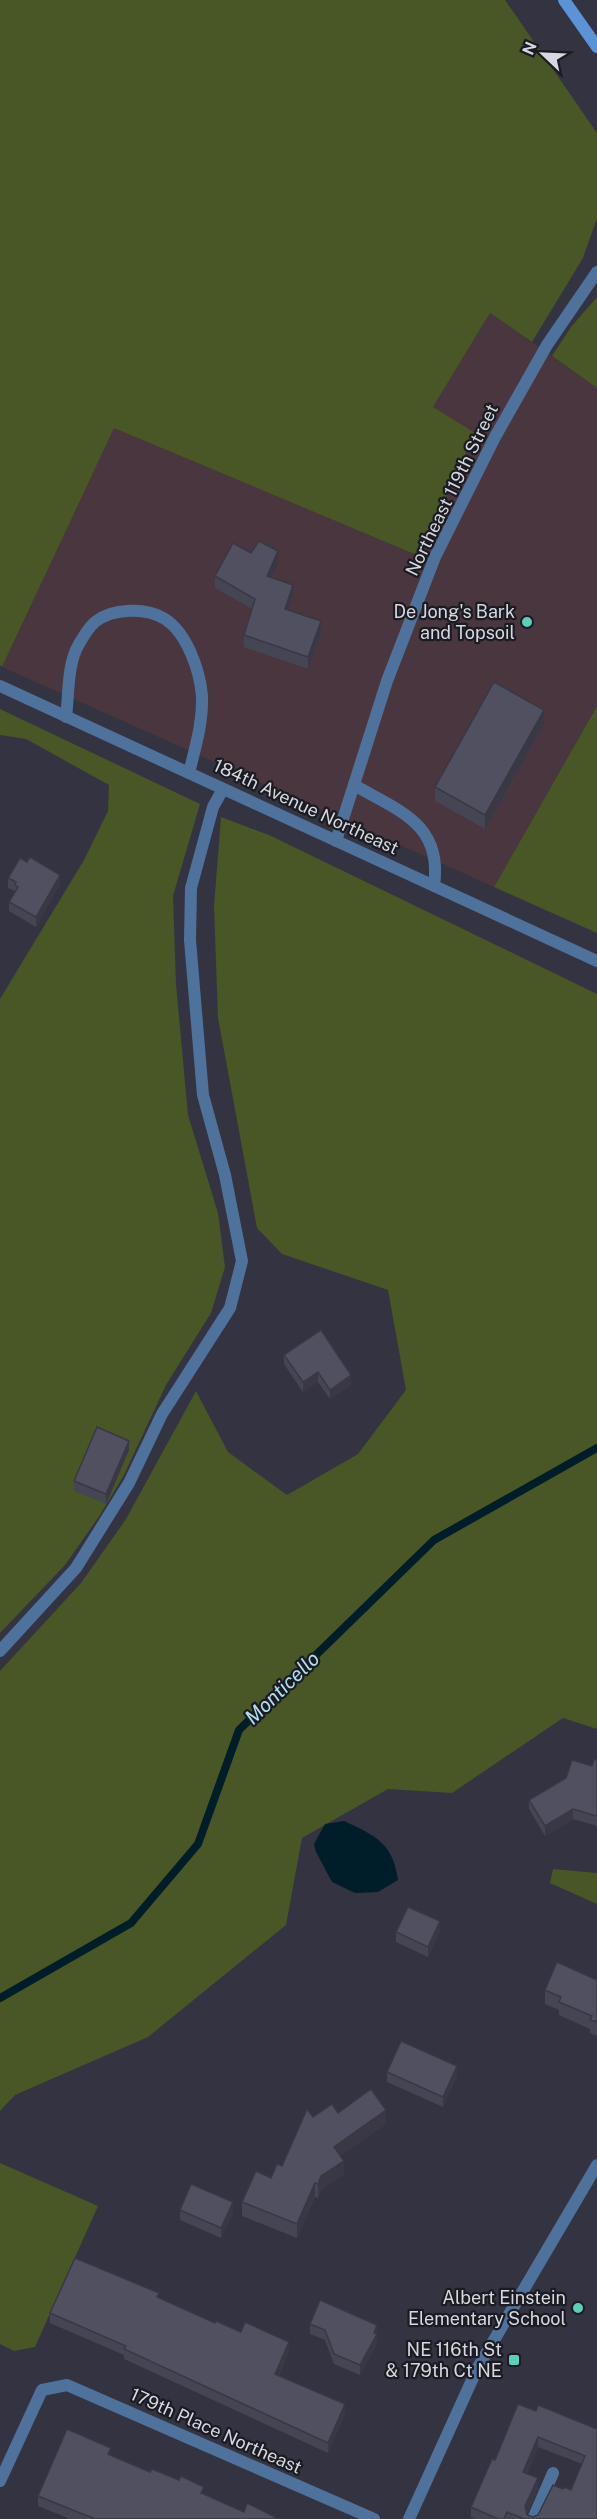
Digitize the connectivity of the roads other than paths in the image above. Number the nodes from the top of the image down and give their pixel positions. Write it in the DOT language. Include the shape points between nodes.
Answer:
graph roads {
  1 [pos="564,0"];
  2 [pos="597,47"];
  3 [pos="597,272"];
  4 [pos="0,686"];
  5 [pos="66,717"];
  6 [pos="189,773"];
  7 [pos="354,784"];
  8 [pos="223,789"];
  9 [pos="336,841"];
  10 [pos="434,886"];
  11 [pos="597,961"];
  12 [pos="0,1652"];
  13 [pos="597,2165"];
  14 [pos="553,2473"];
  15 [pos="0,2481"];
  16 [pos="374,2519"];
  17 [pos="409,2519"];
  18 [pos="533,2519"];
  1 -- 2 [label="main road"];
  3 -- 7 [label="street, Northeast 119th Street" via="547,345 495,437 435,557 387,681"];
  4 -- 5 [label="street, 184th Avenue Northeast"];
  5 -- 6 [label="street, 184th Avenue Northeast"];
  5 -- 6 [label="street" via="71,669 78,646 94,622 111,613 130,611 165,619 181,635 202,696 200,733"];
  6 -- 8 [label="street, 184th Avenue Northeast"];
  7 -- 9 [label="street, Northeast 119th Street"];
  7 -- 10 [label="street" via="420,826 432,843 437,867"];
  8 -- 9 [label="street, 184th Avenue Northeast"];
  8 -- 12 [label="street" via="213,807 191,888 190,940 203,1095 227,1186 242,1261 240,1271 230,1308 162,1414 129,1483 76,1568"];
  9 -- 10 [label="street, 184th Avenue Northeast"];
  10 -- 11 [label="street, 184th Avenue Northeast"];
  13 -- 17 [label="street" via="477,2369"];
  14 -- 18 [label="street"];
  15 -- 16 [label="street, 179th Place Northeast" via="42,2390 67,2385"];
}
